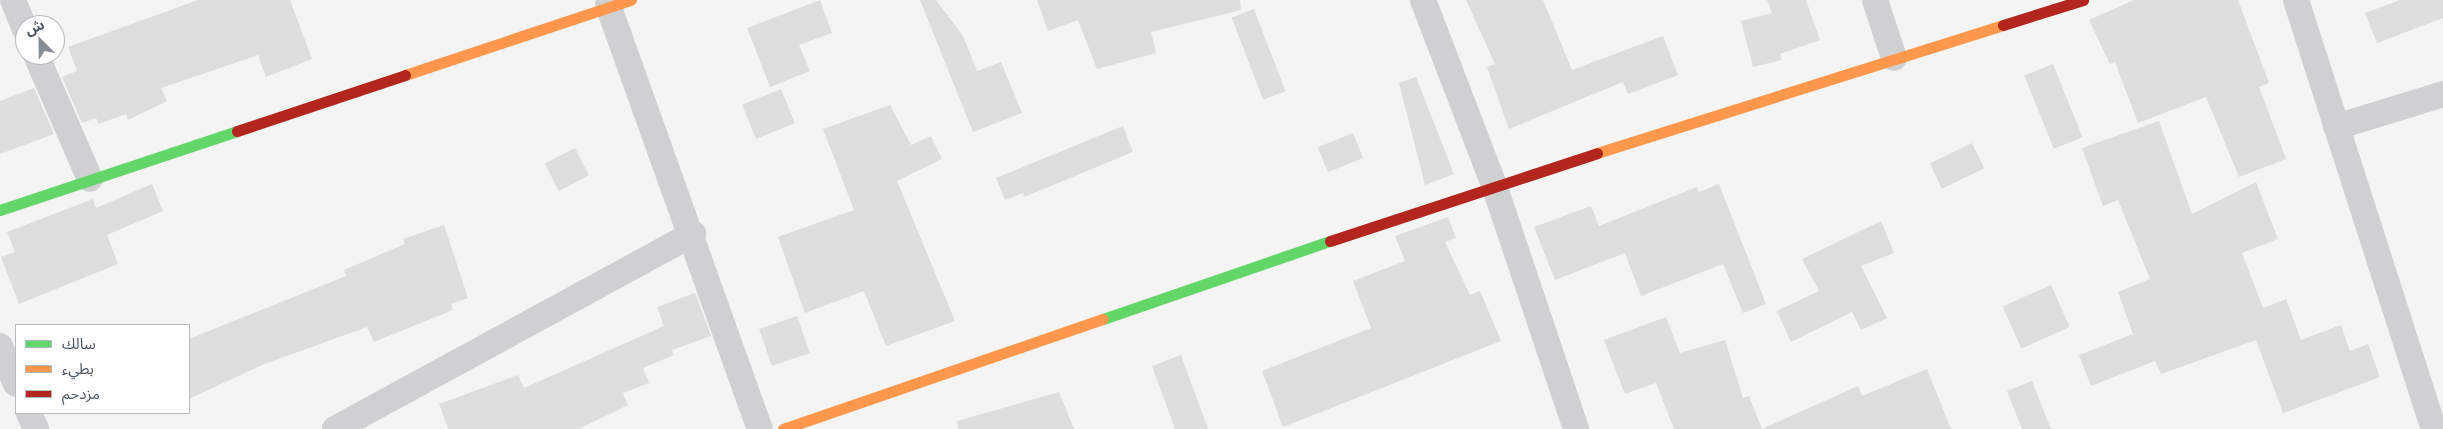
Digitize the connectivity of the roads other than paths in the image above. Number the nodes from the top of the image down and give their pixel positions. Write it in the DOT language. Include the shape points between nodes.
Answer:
graph roads {
  1 [pos="13,0"];
  2 [pos="1423,0"];
  3 [pos="1875,0"];
  4 [pos="2084,0"];
  5 [pos="2296,0"];
  6 [pos="620,2"];
  7 [pos="19,15"];
  8 [pos="1894,58"];
  9 [pos="40,65"];
  10 [pos="2443,94"];
  11 [pos="2336,127"];
  12 [pos="90,178"];
  13 [pos="1494,185"];
  14 [pos="0,210"];
  15 [pos="693,234"];
  16 [pos="0,346"];
  17 [pos="15,382"];
  18 [pos="29,414"];
  19 [pos="347,426"];
  20 [pos="36,429"];
  21 [pos="760,429"];
  22 [pos="782,429"];
  23 [pos="1576,429"];
  24 [pos="2434,429"];
  1 -- 7 [label="street"];
  2 -- 13 [label="street"];
  3 -- 8 [label="street"];
  4 -- 8 [label="street"];
  5 -- 11 [label="street"];
  6 -- 12 [label="street"];
  6 -- 15 [label="street"];
  8 -- 13 [label="street"];
  9 -- 12 [label="street"];
  10 -- 11 [label="street"];
  11 -- 24 [label="street"];
  12 -- 14 [label="street"];
  13 -- 22 [label="street"];
  13 -- 23 [label="street"];
  15 -- 19 [label="street"];
  15 -- 21 [label="street"];
  16 -- 17 [label="street"];
  18 -- 20 [label="street"];
}
